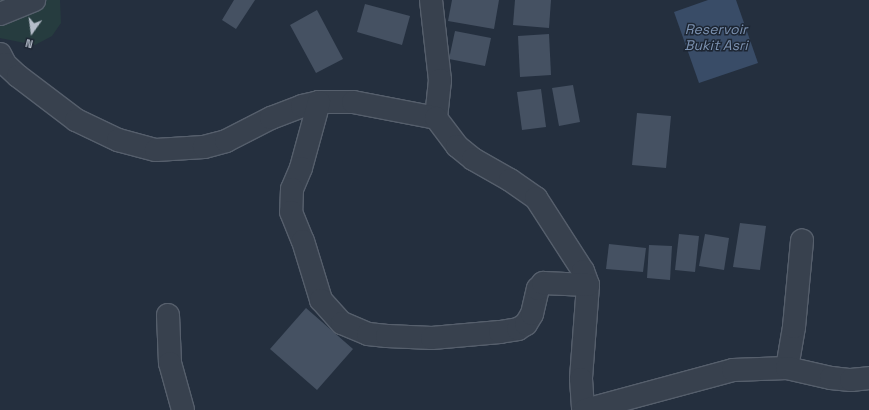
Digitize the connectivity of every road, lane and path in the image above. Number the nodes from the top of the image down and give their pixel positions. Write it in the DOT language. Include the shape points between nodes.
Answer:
graph roads {
  1 [pos="34,0"];
  2 [pos="431,0"];
  3 [pos="0,14"];
  4 [pos="0,54"];
  5 [pos="319,102"];
  6 [pos="436,118"];
  7 [pos="802,240"];
  8 [pos="588,285"];
  9 [pos="168,315"];
  10 [pos="786,368"];
  11 [pos="869,378"];
  12 [pos="183,410"];
  13 [pos="584,410"];
  1 -- 3 [label="street"];
  2 -- 6 [label="street" via="440,80"];
  4 -- 5 [label="street" via="5,64 18,76 76,120 118,140 156,150 204,147 226,141 271,118"];
  5 -- 6 [label="street" via="353,102"];
  5 -- 8 [label="street" via="292,189 291,212 303,241 321,300 342,323 368,334 387,336 432,338 500,332 518,329 526,324 532,314 538,289 544,283"];
  6 -- 8 [label="street" via="457,146 473,160 536,198 576,258"];
  7 -- 10 [label="street" via="794,328"];
  8 -- 13 [label="street" via="581,378"];
  9 -- 12 [label="street" via="170,363"];
  10 -- 11 [label="street" via="831,378"];
  10 -- 13 [label="street" via="733,370"];
}
